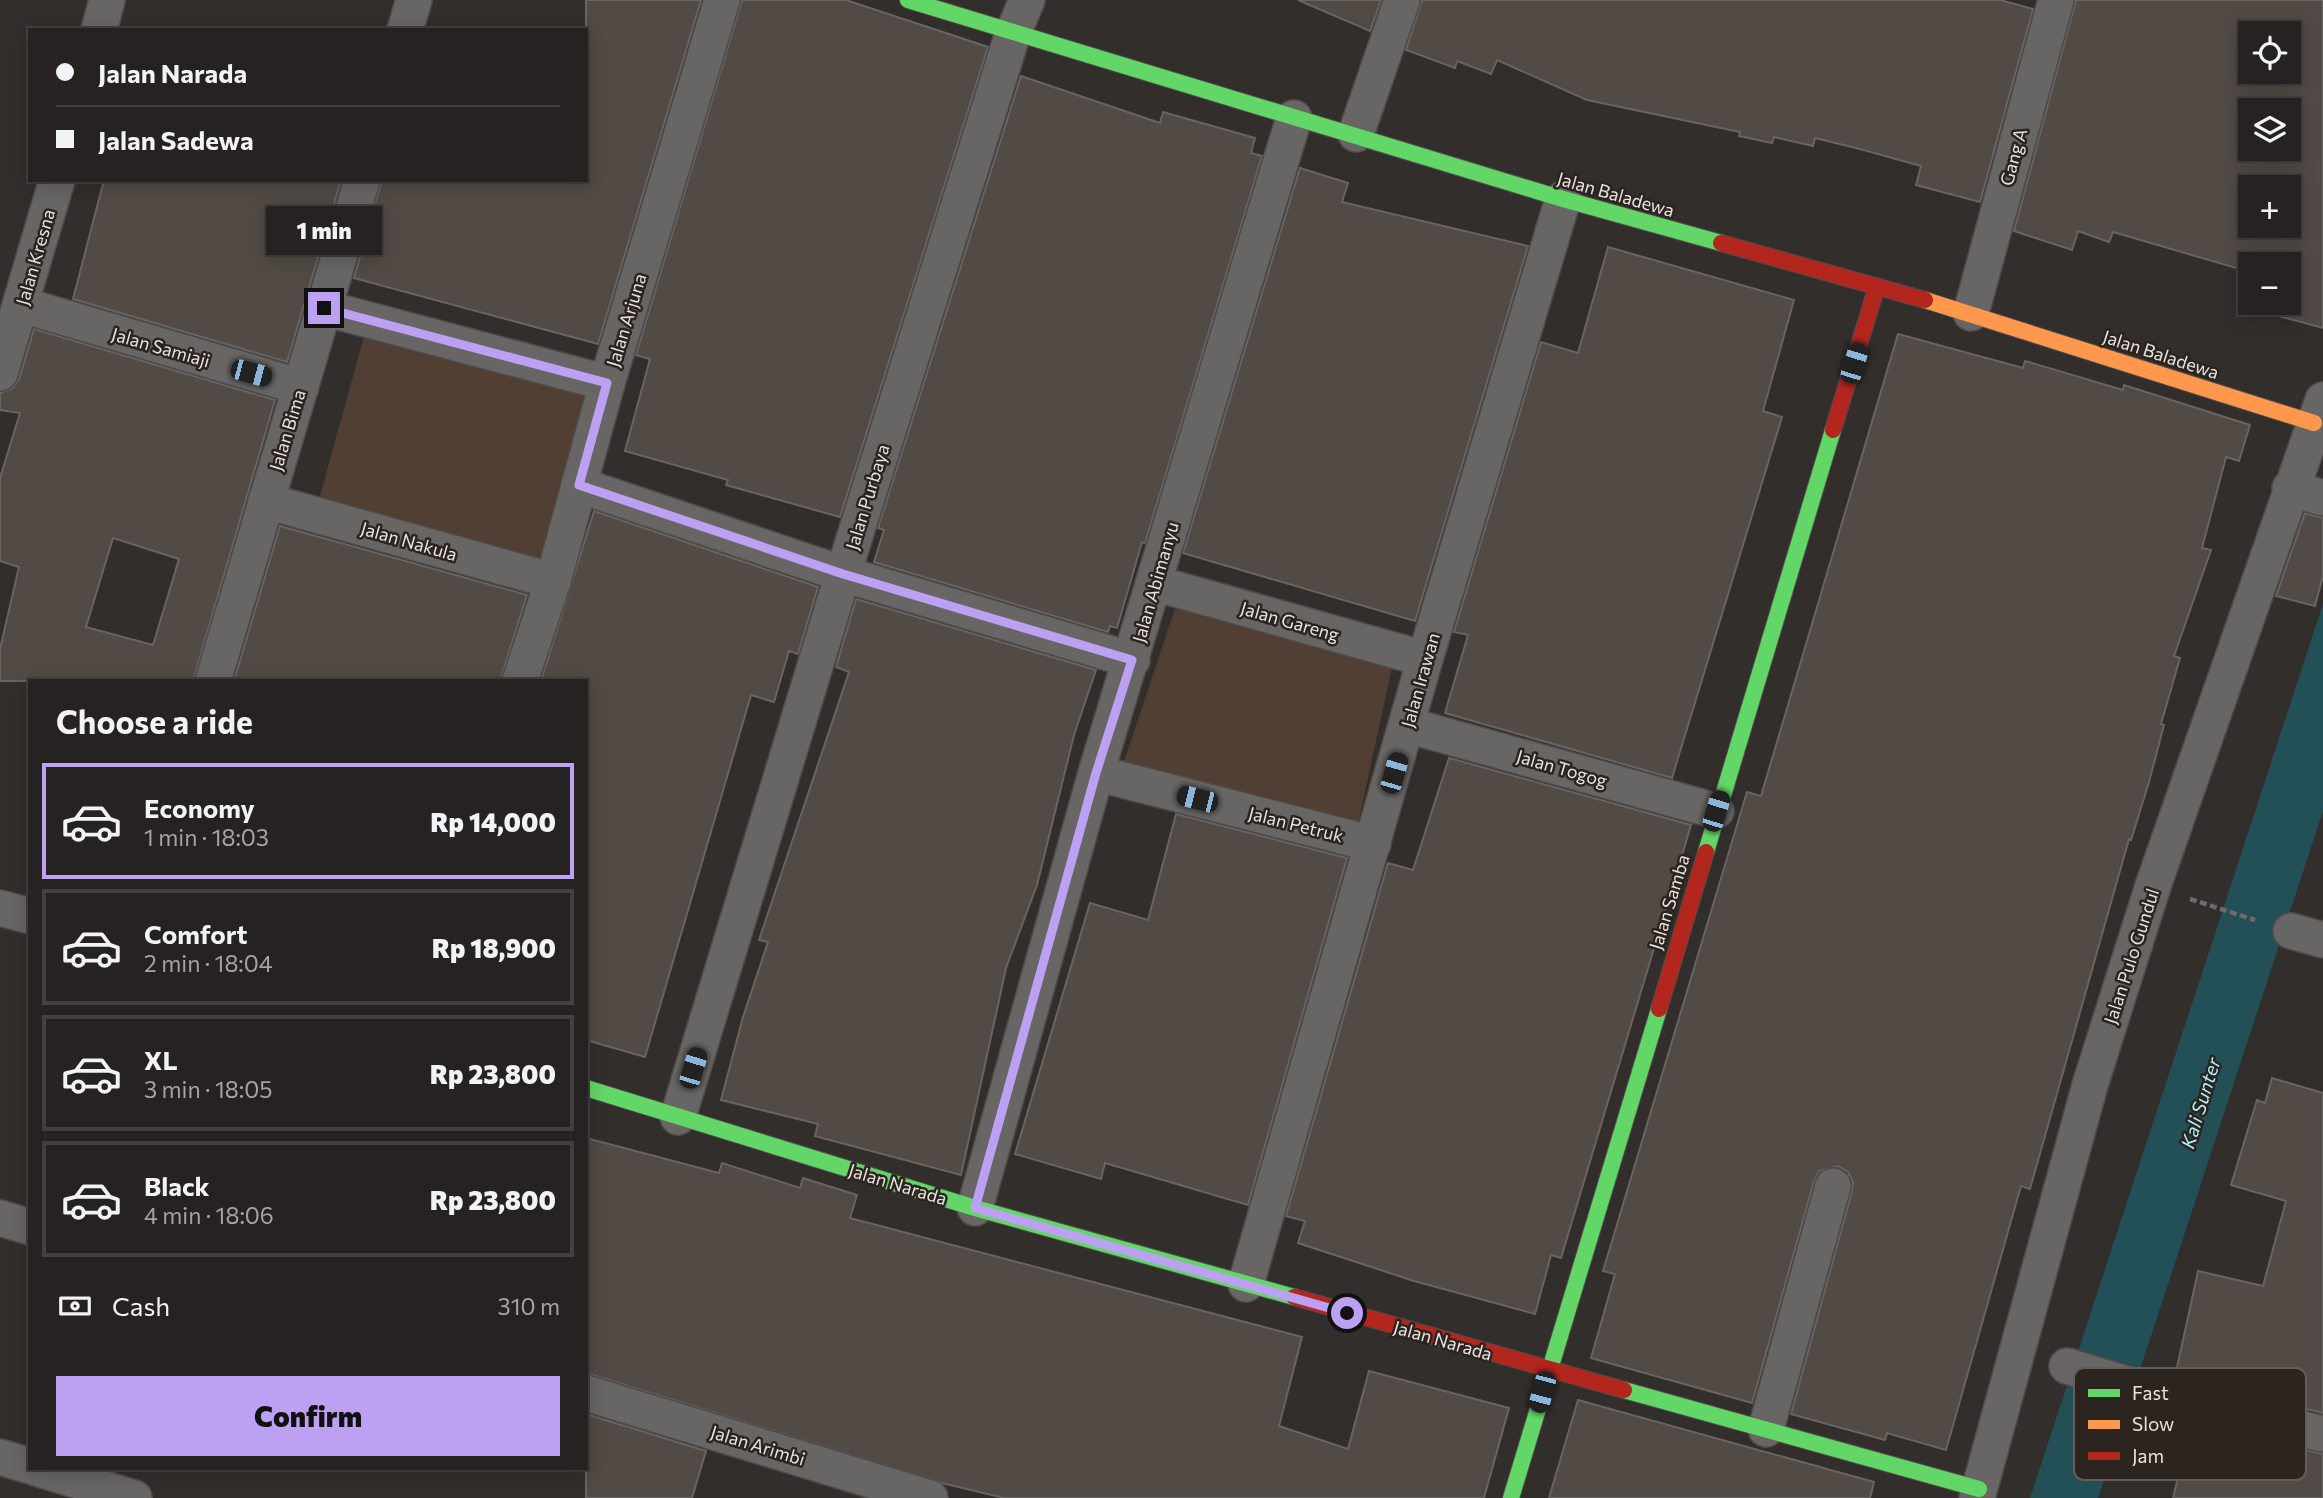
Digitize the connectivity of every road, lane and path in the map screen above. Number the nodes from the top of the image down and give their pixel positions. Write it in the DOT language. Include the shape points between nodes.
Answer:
graph roads {
  1 [pos="107,0"];
  2 [pos="414,0"];
  3 [pos="722,0"];
  4 [pos="908,0"];
  5 [pos="1402,0"];
  6 [pos="2046,3"];
  7 [pos="1021,15"];
  8 [pos="100,28"];
  9 [pos="406,28"];
  10 [pos="1363,116"];
  11 [pos="1294,118"];
  12 [pos="56,182"];
  13 [pos="361,182"];
  14 [pos="1563,199"];
  15 [pos="1877,286"];
  16 [pos="22,305"];
  17 [pos="324,308"];
  18 [pos="1971,313"];
  19 [pos="0,373"];
  20 [pos="607,383"];
  21 [pos="301,387"];
  22 [pos="2319,412"];
  23 [pos="579,485"];
  24 [pos="2310,494"];
  25 [pos="266,501"];
  26 [pos="843,574"];
  27 [pos="552,581"];
  28 [pos="1154,583"];
  29 [pos="1425,659"];
  30 [pos="1132,660"];
  31 [pos="214,679"];
  32 [pos="521,679"];
  33 [pos="1407,725"];
  34 [pos="1096,773"];
  35 [pos="1716,811"];
  36 [pos="1373,844"];
  37 [pos="2188,898"];
  38 [pos="0,908"];
  39 [pos="28,915"];
  40 [pos="2307,936"];
  41 [pos="588,1089"];
  42 [pos="678,1117"];
  43 [pos="1833,1186"];
  44 [pos="975,1208"];
  45 [pos="0,1218"];
  46 [pos="28,1226"];
  47 [pos="1246,1284"];
  48 [pos="2067,1366"];
  49 [pos="2074,1368"];
  50 [pos="1548,1369"];
  51 [pos="588,1394"];
  52 [pos="1766,1429"];
  53 [pos="2306,1430"];
  54 [pos="2323,1434"];
  55 [pos="0,1457"];
  56 [pos="28,1465"];
  57 [pos="43,1470"];
  58 [pos="1978,1493"];
  59 [pos="134,1498"];
  60 [pos="930,1498"];
  61 [pos="1511,1498"];
  1 -- 8 [label="street"];
  2 -- 9 [label="street"];
  3 -- 20 [label="street, Jalan Arjuna"];
  4 -- 7 [label="street, Jalan Baladewa"];
  5 -- 10 [label="street"];
  6 -- 18 [label="street, Gang A"];
  7 -- 11 [label="street, Jalan Baladewa"];
  7 -- 26 [label="street, Jalan Purbaya"];
  10 -- 11 [label="street, Jalan Baladewa"];
  10 -- 14 [label="street, Jalan Baladewa"];
  11 -- 28 [label="street, Jalan Abimanyu"];
  12 -- 16 [label="street, Jalan Kresna"];
  13 -- 17 [label="street, Jalan Bima"];
  14 -- 15 [label="street, Jalan Baladewa"];
  14 -- 29 [label="street, Jalan Irawan"];
  15 -- 18 [label="street, Jalan Baladewa"];
  15 -- 35 [label="street, Jalan Samba"];
  16 -- 19 [label="street, Jalan Kresna"];
  16 -- 21 [label="street, Jalan Samiaji"];
  17 -- 20 [label="street"];
  17 -- 21 [label="street, Jalan Bima"];
  18 -- 22 [label="street, Jalan Baladewa"];
  20 -- 23 [label="street, Jalan Arjuna"];
  21 -- 25 [label="street, Jalan Bima"];
  22 -- 24 [label="street, Jalan Pulo Gundul"];
  23 -- 26 [label="street"];
  23 -- 27 [label="street, Jalan Arjuna"];
  24 -- 58 [label="street, Jalan Pulo Gundul" via="2153,886 2090,1085"];
  25 -- 27 [label="street, Jalan Nakula"];
  25 -- 31 [label="street, Jalan Bima"];
  26 -- 30 [label="street"];
  26 -- 42 [label="street, Jalan Purbaya"];
  27 -- 32 [label="street, Jalan Arjuna"];
  28 -- 29 [label="street, Jalan Gareng"];
  28 -- 30 [label="street, Jalan Abimanyu"];
  29 -- 33 [label="street, Jalan Irawan"];
  30 -- 34 [label="street, Jalan Abimanyu"];
  33 -- 35 [label="street, Jalan Togog"];
  33 -- 36 [label="street, Jalan Irawan"];
  34 -- 36 [label="street, Jalan Petruk"];
  34 -- 44 [label="street, Jalan Abimanyu"];
  35 -- 50 [label="street, Jalan Samba"];
  36 -- 47 [label="street, Jalan Irawan"];
  37 -- 40 [label="path"];
  38 -- 39 [label="street"];
  41 -- 42 [label="street, Jalan Narada"];
  42 -- 44 [label="street, Jalan Narada"];
  43 -- 52 [label="street"];
  44 -- 47 [label="street, Jalan Narada"];
  45 -- 46 [label="street"];
  47 -- 50 [label="street, Jalan Narada"];
  48 -- 49 [label="street"];
  50 -- 52 [label="street, Jalan Narada"];
  50 -- 61 [label="street, Jalan Samba"];
  51 -- 60 [label="street, Jalan Arimbi"];
  52 -- 58 [label="street, Jalan Narada"];
  53 -- 54 [label="street"];
  55 -- 56 [label="street"];
  57 -- 59 [label="street"];
}
